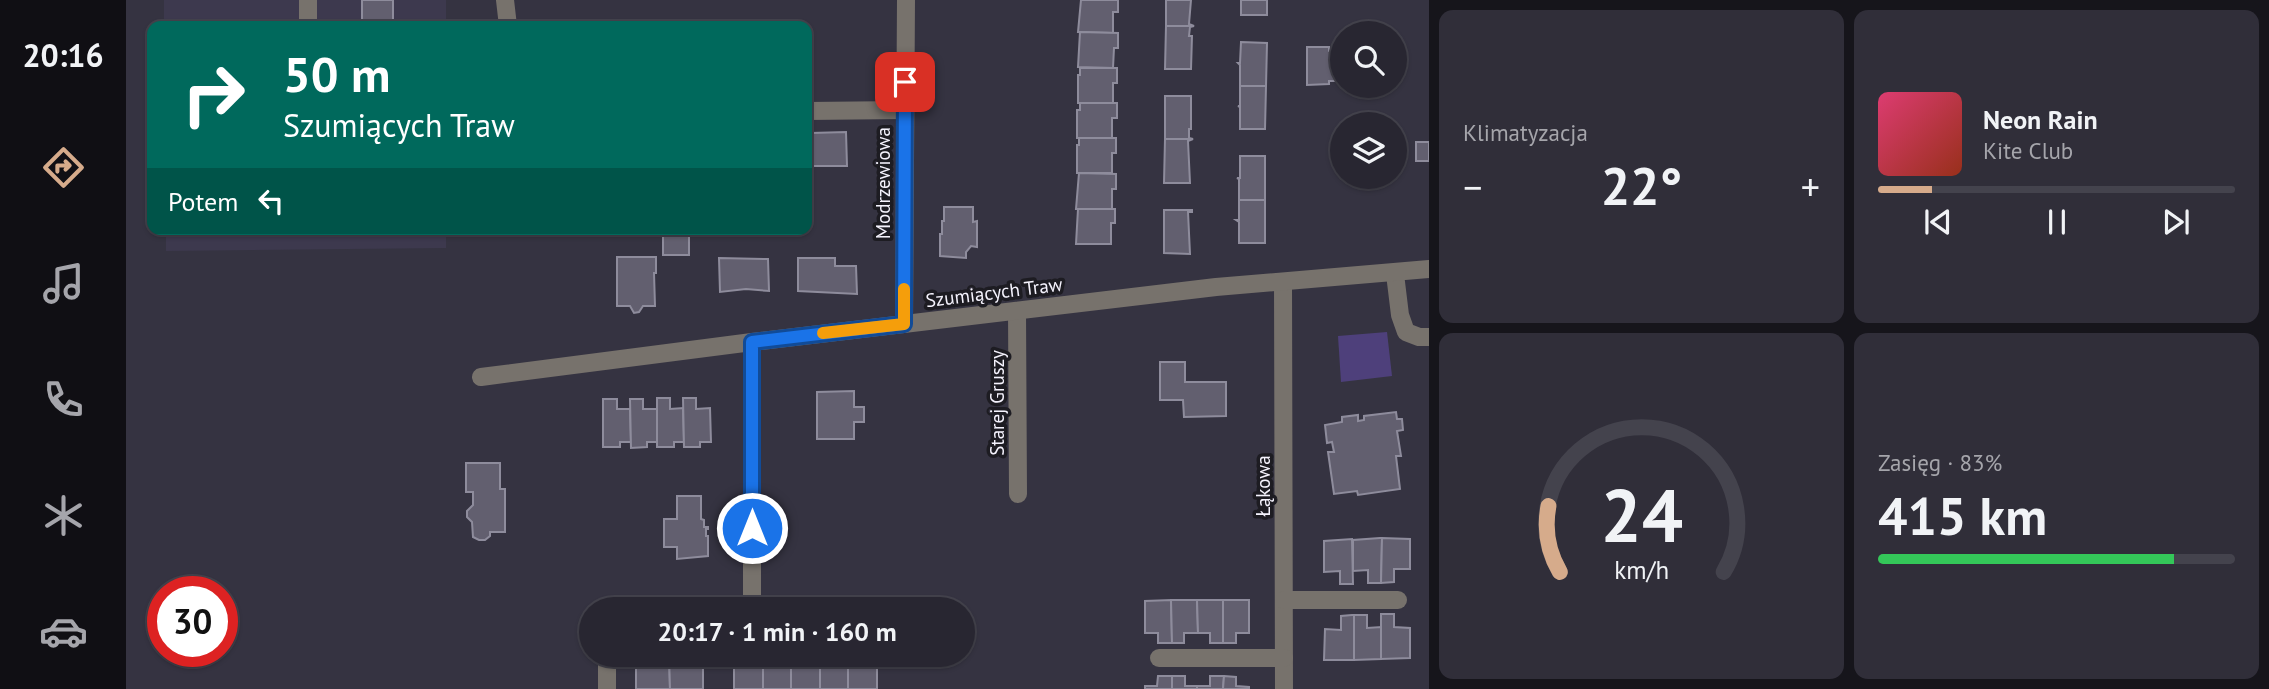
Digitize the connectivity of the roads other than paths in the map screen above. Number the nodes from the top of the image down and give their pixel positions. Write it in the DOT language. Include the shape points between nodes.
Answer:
graph roads {
  1 [pos="308,0"];
  2 [pos="505,0"];
  3 [pos="906,0"];
  4 [pos="308,21"];
  5 [pos="507,21"];
  6 [pos="904,110"];
  7 [pos="812,111"];
  8 [pos="1429,269"];
  9 [pos="1395,274"];
  10 [pos="1283,282"];
  11 [pos="1017,311"];
  12 [pos="904,324"];
  13 [pos="1429,337"];
  14 [pos="752,342"];
  15 [pos="481,377"];
  16 [pos="1018,494"];
  17 [pos="752,597"];
  18 [pos="1284,600"];
  19 [pos="1398,600"];
  20 [pos="1159,658"];
  21 [pos="1284,658"];
  22 [pos="607,667"];
  23 [pos="607,689"];
  24 [pos="1284,689"];
  1 -- 4 [label="street"];
  2 -- 5 [label="street"];
  3 -- 6 [label="street, Modrzewiowa"];
  6 -- 7 [label="street"];
  6 -- 12 [label="street, Modrzewiowa"];
  8 -- 9 [label="street, Szumiących Traw"];
  9 -- 10 [label="street, Szumiących Traw"];
  9 -- 13 [label="street" via="1406,332"];
  10 -- 11 [label="street, Szumiących Traw"];
  10 -- 18 [label="street, Łąkowa"];
  11 -- 12 [label="street, Szumiących Traw"];
  11 -- 16 [label="street, Starej Gruszy"];
  12 -- 14 [label="street, Szumiących Traw"];
  14 -- 15 [label="street, Szumiących Traw"];
  14 -- 17 [label="street"];
  18 -- 19 [label="street"];
  18 -- 21 [label="street, Łąkowa"];
  20 -- 21 [label="street"];
  21 -- 24 [label="street, Łąkowa"];
  22 -- 23 [label="street"];
}
